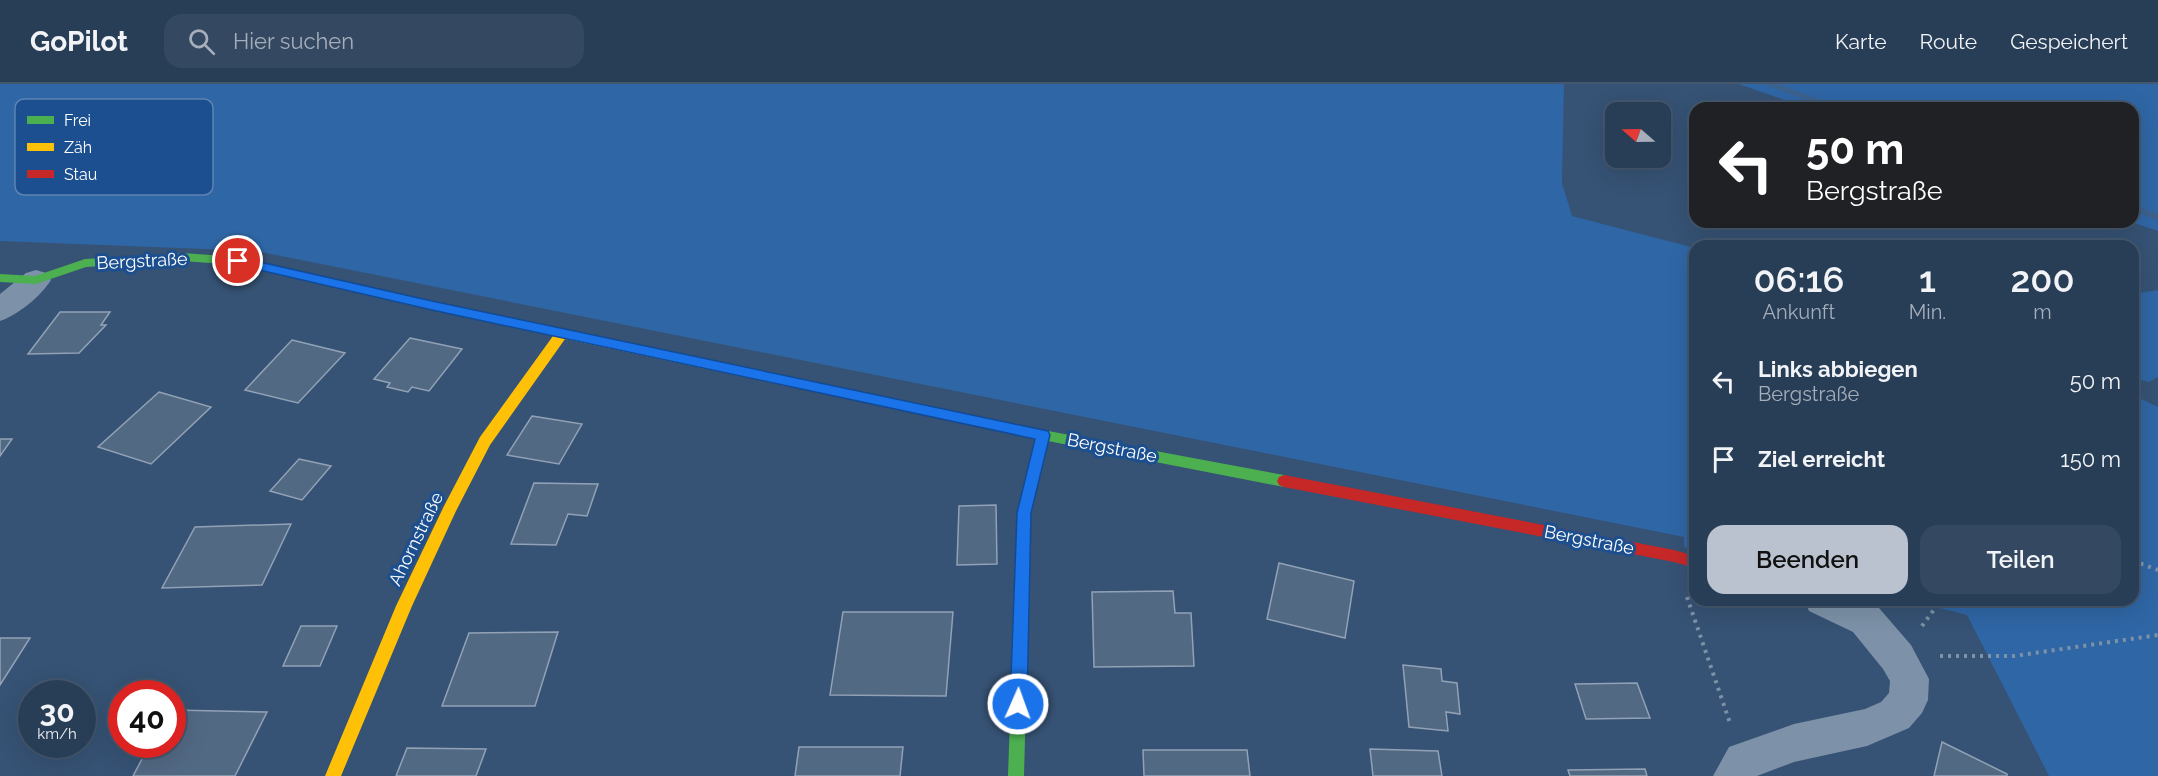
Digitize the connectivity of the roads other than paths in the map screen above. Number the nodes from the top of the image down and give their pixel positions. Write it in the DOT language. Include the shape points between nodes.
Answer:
graph roads {
  1 [pos="0,278"];
  2 [pos="36,280"];
  3 [pos="0,310"];
  4 [pos="562,333"];
  5 [pos="1043,435"];
  6 [pos="1689,560"];
  7 [pos="1835,606"];
  8 [pos="1738,768"];
  9 [pos="333,776"];
  10 [pos="1016,776"];
  1 -- 2 [label="street, Bergstraße"];
  2 -- 3 [label="street"];
  2 -- 4 [label="street, Bergstraße" via="85,263 112,260 182,257 238,261"];
  4 -- 5 [label="street, Bergstraße"];
  4 -- 9 [label="street, Ahornstraße" via="485,441 449,510"];
  5 -- 6 [label="street, Bergstraße"];
  5 -- 10 [label="street" via="1024,513"];
  7 -- 8 [label="street" via="1866,620 1897,657 1910,679 1908,700 1895,715 1867,727 1794,743"];
}
